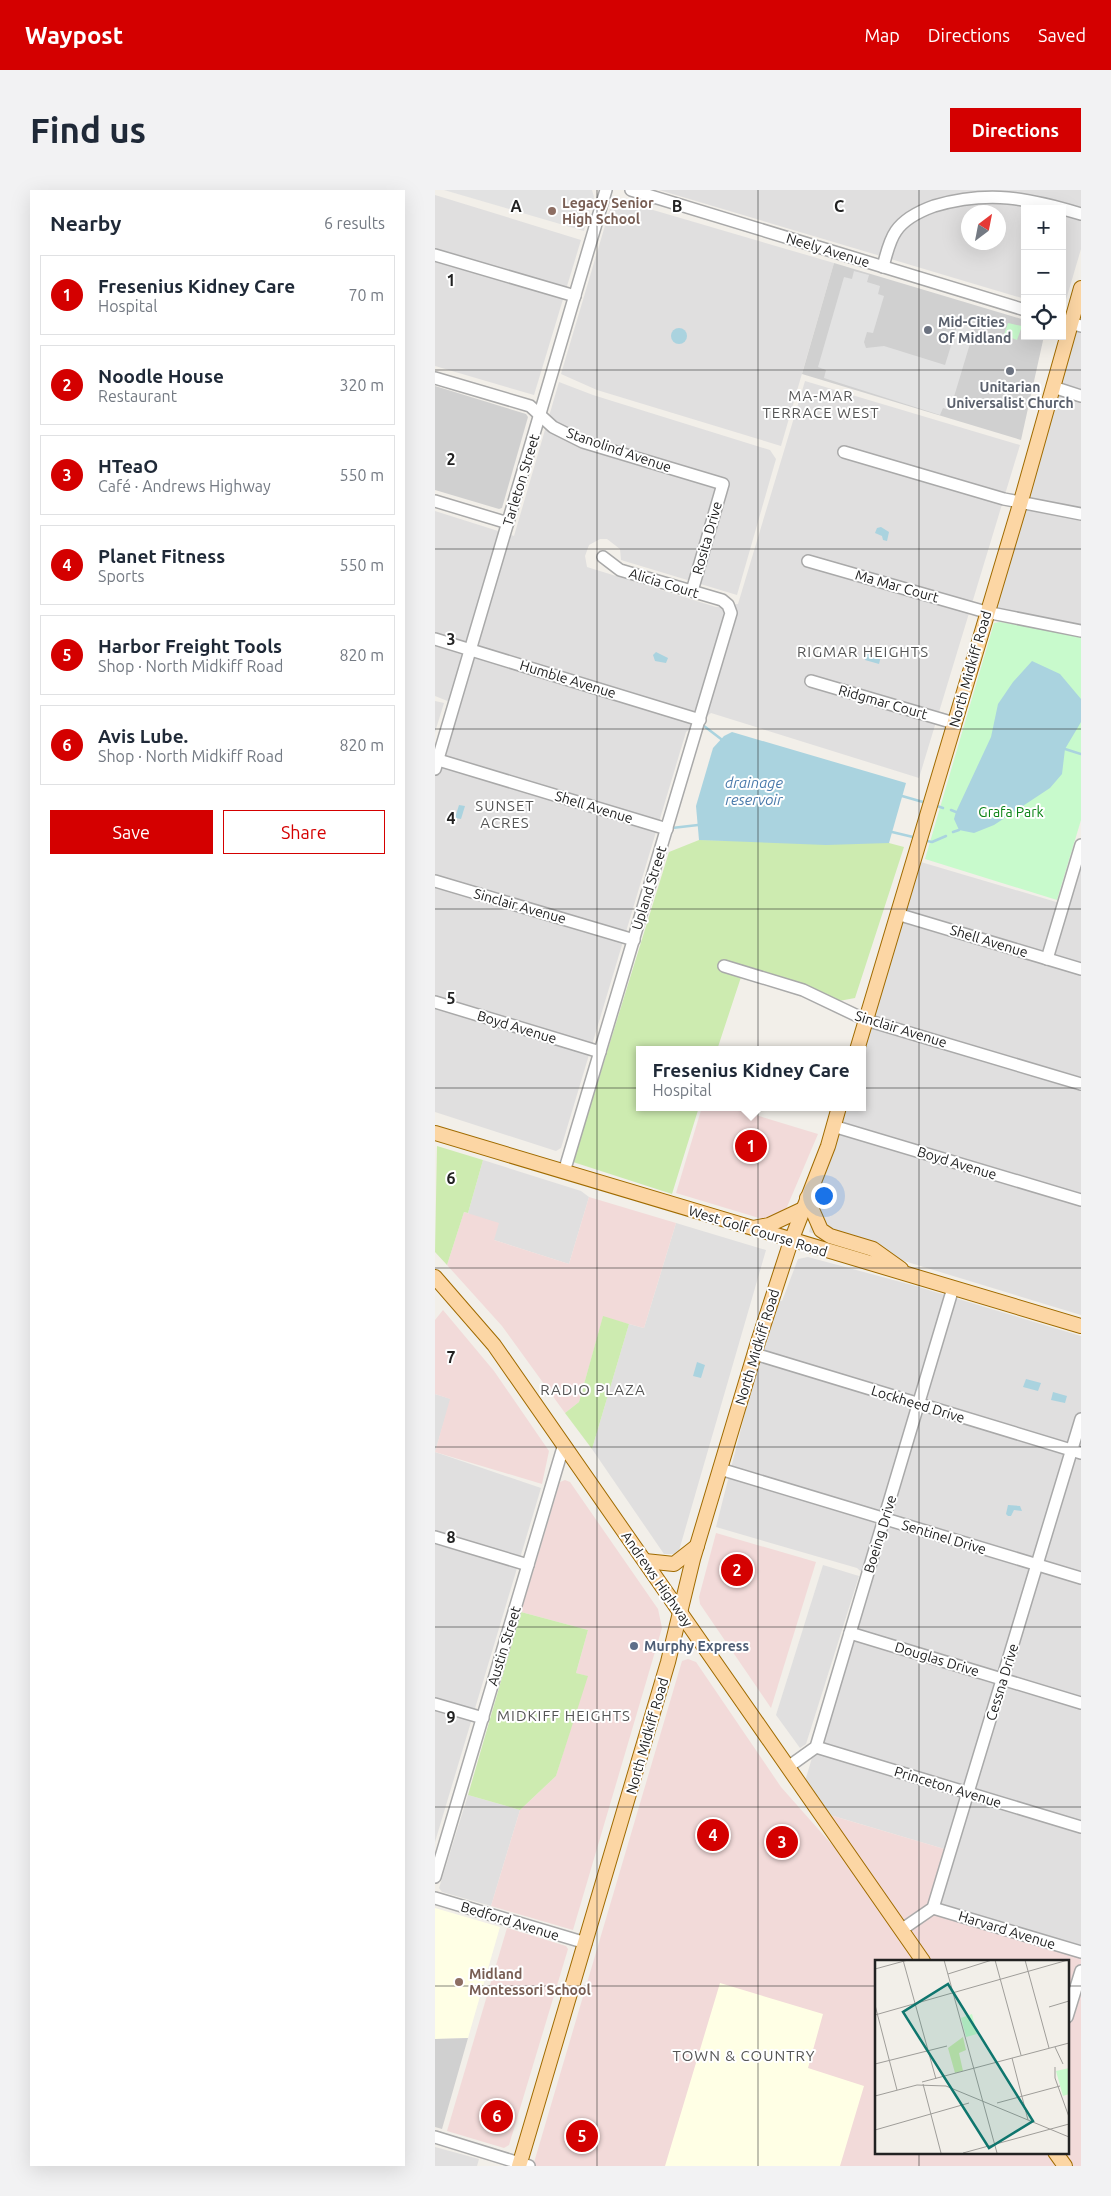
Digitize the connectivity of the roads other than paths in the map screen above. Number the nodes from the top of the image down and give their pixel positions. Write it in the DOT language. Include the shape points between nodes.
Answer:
graph roads {
  1 [pos="607,190"];
  2 [pos="631,190"];
  3 [pos="1081,214"];
  4 [pos="435,255"];
  5 [pos="883,267"];
  6 [pos="1081,288"];
  7 [pos="575,296"];
  8 [pos="1021,309"];
  9 [pos="1071,323"];
  10 [pos="435,378"];
  11 [pos="1053,387"];
  12 [pos="1081,396"];
  13 [pos="541,414"];
  14 [pos="845,452"];
  15 [pos="723,484"];
  16 [pos="435,501"];
  17 [pos="1021,501"];
  18 [pos="1081,514"];
  19 [pos="508,523"];
  20 [pos="603,557"];
  21 [pos="808,561"];
  22 [pos="692,591"];
  23 [pos="728,605"];
  24 [pos="986,612"];
  25 [pos="1081,631"];
  26 [pos="435,639"];
  27 [pos="470,650"];
  28 [pos="811,681"];
  29 [pos="700,720"];
  30 [pos="954,723"];
  31 [pos="436,763"];
  32 [pos="667,829"];
  33 [pos="1080,851"];
  34 [pos="435,881"];
  35 [pos="897,914"];
  36 [pos="634,940"];
  37 [pos="1047,958"];
  38 [pos="724,966"];
  39 [pos="1081,969"];
  40 [pos="435,1002"];
  41 [pos="866,1020"];
  42 [pos="858,1046"];
  43 [pos="600,1052"];
  44 [pos="1081,1084"];
  45 [pos="838,1111"];
  46 [pos="833,1126"];
  47 [pos="435,1133"];
  48 [pos="564,1172"];
  49 [pos="1081,1200"];
  50 [pos="805,1203"];
  51 [pos="749,1228"];
  52 [pos="791,1241"];
  53 [pos="910,1276"];
  54 [pos="436,1282"];
  55 [pos="953,1288"];
  56 [pos="1081,1326"];
  57 [pos="755,1354"];
  58 [pos="918,1404"];
  59 [pos="1081,1419"];
  60 [pos="564,1444"];
  61 [pos="1076,1451"];
  62 [pos="720,1469"];
  63 [pos="884,1519"];
  64 [pos="435,1537"];
  65 [pos="697,1546"];
  66 [pos="645,1562"];
  67 [pos="528,1565"];
  68 [pos="1037,1565"];
  69 [pos="1081,1578"];
  70 [pos="681,1613"];
  71 [pos="850,1633"];
  72 [pos="1002,1679"];
  73 [pos="1081,1703"];
  74 [pos="435,1704"];
  75 [pos="483,1718"];
  76 [pos="816,1748"];
  77 [pos="787,1767"];
  78 [pos="968,1794"];
  79 [pos="1081,1827"];
  80 [pos="435,1878"];
  81 [pos="435,1898"];
  82 [pos="933,1908"];
  83 [pos="901,1930"];
  84 [pos="585,1943"];
  85 [pos="1081,1952"];
  86 [pos="922,1960"];
  87 [pos="1081,1972"];
  88 [pos="1069,2011"];
  89 [pos="435,2138"];
  90 [pos="1056,2154"];
  91 [pos="523,2165"];
  92 [pos="1065,2166"];
  1 -- 7 [label="street, Tarleton Street"];
  2 -- 5 [label="street, Neely Avenue"];
  3 -- 5 [label="street" via="1007,195 984,194 953,199 909,218 896,230"];
  4 -- 7 [label="street"];
  5 -- 8 [label="street, Neely Avenue"];
  6 -- 9 [label="main road, North Midkiff Road"];
  7 -- 13 [label="street, Tarleton Street"];
  9 -- 11 [label="main road, North Midkiff Road"];
  10 -- 13 [label="street, Stanolind Avenue" via="530,406"];
  11 -- 12 [label="street"];
  11 -- 17 [label="main road, North Midkiff Road"];
  13 -- 15 [label="street, Stanolind Avenue" via="553,427 583,442"];
  13 -- 19 [label="street, Tarleton Street"];
  14 -- 17 [label="street" via="1004,499"];
  15 -- 22 [label="street, Rosita Drive"];
  16 -- 19 [label="street"];
  17 -- 18 [label="street"];
  17 -- 24 [label="main road, North Midkiff Road"];
  19 -- 27 [label="street, Tarleton Street"];
  20 -- 22 [label="street, Alicia Court" via="620,570"];
  21 -- 24 [label="street, Ma Mar Court"];
  22 -- 23 [label="street, Alicia Court"];
  23 -- 29 [label="street, Upland Street" via="731,613"];
  24 -- 25 [label="street, Ma Mar Court"];
  24 -- 30 [label="main road, North Midkiff Road"];
  26 -- 27 [label="street, Humble Avenue"];
  27 -- 29 [label="street, Humble Avenue"];
  27 -- 31 [label="street, Tarleton Street"];
  28 -- 30 [label="street, Ridgmar Court"];
  29 -- 32 [label="street, Upland Street"];
  30 -- 35 [label="main road, North Midkiff Road"];
  31 -- 32 [label="street, Shell Avenue"];
  32 -- 36 [label="street, Upland Street"];
  33 -- 37 [label="street"];
  34 -- 36 [label="street, Sinclair Avenue"];
  35 -- 37 [label="street, Shell Avenue"];
  35 -- 41 [label="main road, North Midkiff Road"];
  36 -- 43 [label="street, Upland Street"];
  37 -- 39 [label="street, Shell Avenue"];
  38 -- 41 [label="street, Sinclair Avenue" via="803,990"];
  40 -- 43 [label="street, Boyd Avenue"];
  41 -- 42 [label="main road, North Midkiff Road"];
  41 -- 44 [label="street, Sinclair Avenue"];
  43 -- 48 [label="street, Upland Street"];
  45 -- 46 [label="main road, North Midkiff Road"];
  46 -- 49 [label="street, Boyd Avenue"];
  46 -- 50 [label="main road, North Midkiff Road"];
  47 -- 48 [label="main road, West Golf Course Road"];
  48 -- 51 [label="main road, West Golf Course Road"];
  50 -- 51 [label="main road" via="769,1225"];
  50 -- 52 [label="main road, North Midkiff Road"];
  50 -- 53 [label="main road" via="821,1230 830,1236 873,1249"];
  51 -- 52 [label="main road, West Golf Course Road"];
  52 -- 53 [label="main road, West Golf Course Road"];
  52 -- 57 [label="main road, North Midkiff Road"];
  53 -- 55 [label="main road, West Golf Course Road"];
  54 -- 60 [label="main road, Andrews Highway" via="493,1345"];
  55 -- 56 [label="main road, West Golf Course Road"];
  55 -- 58 [label="street, Boeing Drive"];
  57 -- 58 [label="street, Lockheed Drive"];
  57 -- 62 [label="main road, North Midkiff Road"];
  58 -- 61 [label="street, Lockheed Drive"];
  58 -- 63 [label="street, Boeing Drive"];
  59 -- 61 [label="street, Cessna Drive"];
  60 -- 66 [label="main road, Andrews Highway"];
  60 -- 67 [label="street, Austin Street"];
  61 -- 68 [label="street, Cessna Drive"];
  62 -- 63 [label="street, Sentinel Drive"];
  62 -- 65 [label="main road, North Midkiff Road"];
  63 -- 68 [label="street, Sentinel Drive"];
  63 -- 71 [label="street, Boeing Drive"];
  64 -- 67 [label="street"];
  65 -- 66 [label="main road" via="674,1564"];
  65 -- 70 [label="main road, North Midkiff Road"];
  66 -- 70 [label="main road, Andrews Highway"];
  67 -- 75 [label="street, Austin Street"];
  68 -- 69 [label="street, Sentinel Drive"];
  68 -- 72 [label="street, Cessna Drive"];
  70 -- 77 [label="main road, Andrews Highway"];
  70 -- 84 [label="main road, North Midkiff Road"];
  71 -- 72 [label="street, Douglas Drive"];
  71 -- 76 [label="street, Boeing Drive"];
  72 -- 73 [label="street, Douglas Drive"];
  72 -- 78 [label="street, Cessna Drive"];
  74 -- 75 [label="street"];
  75 -- 80 [label="street, Austin Street"];
  76 -- 77 [label="street"];
  76 -- 78 [label="street, Princeton Avenue"];
  77 -- 83 [label="main road, Andrews Highway"];
  78 -- 79 [label="street, Princeton Avenue"];
  78 -- 82 [label="street, Cessna Drive"];
  81 -- 84 [label="street, Bedford Avenue"];
  82 -- 83 [label="street"];
  82 -- 85 [label="street, Harvard Avenue"];
  83 -- 86 [label="main road, Andrews Highway"];
  84 -- 91 [label="main road, North Midkiff Road"];
  87 -- 88 [label="street"];
  89 -- 91 [label="street"];
  90 -- 92 [label="main road"];
}
